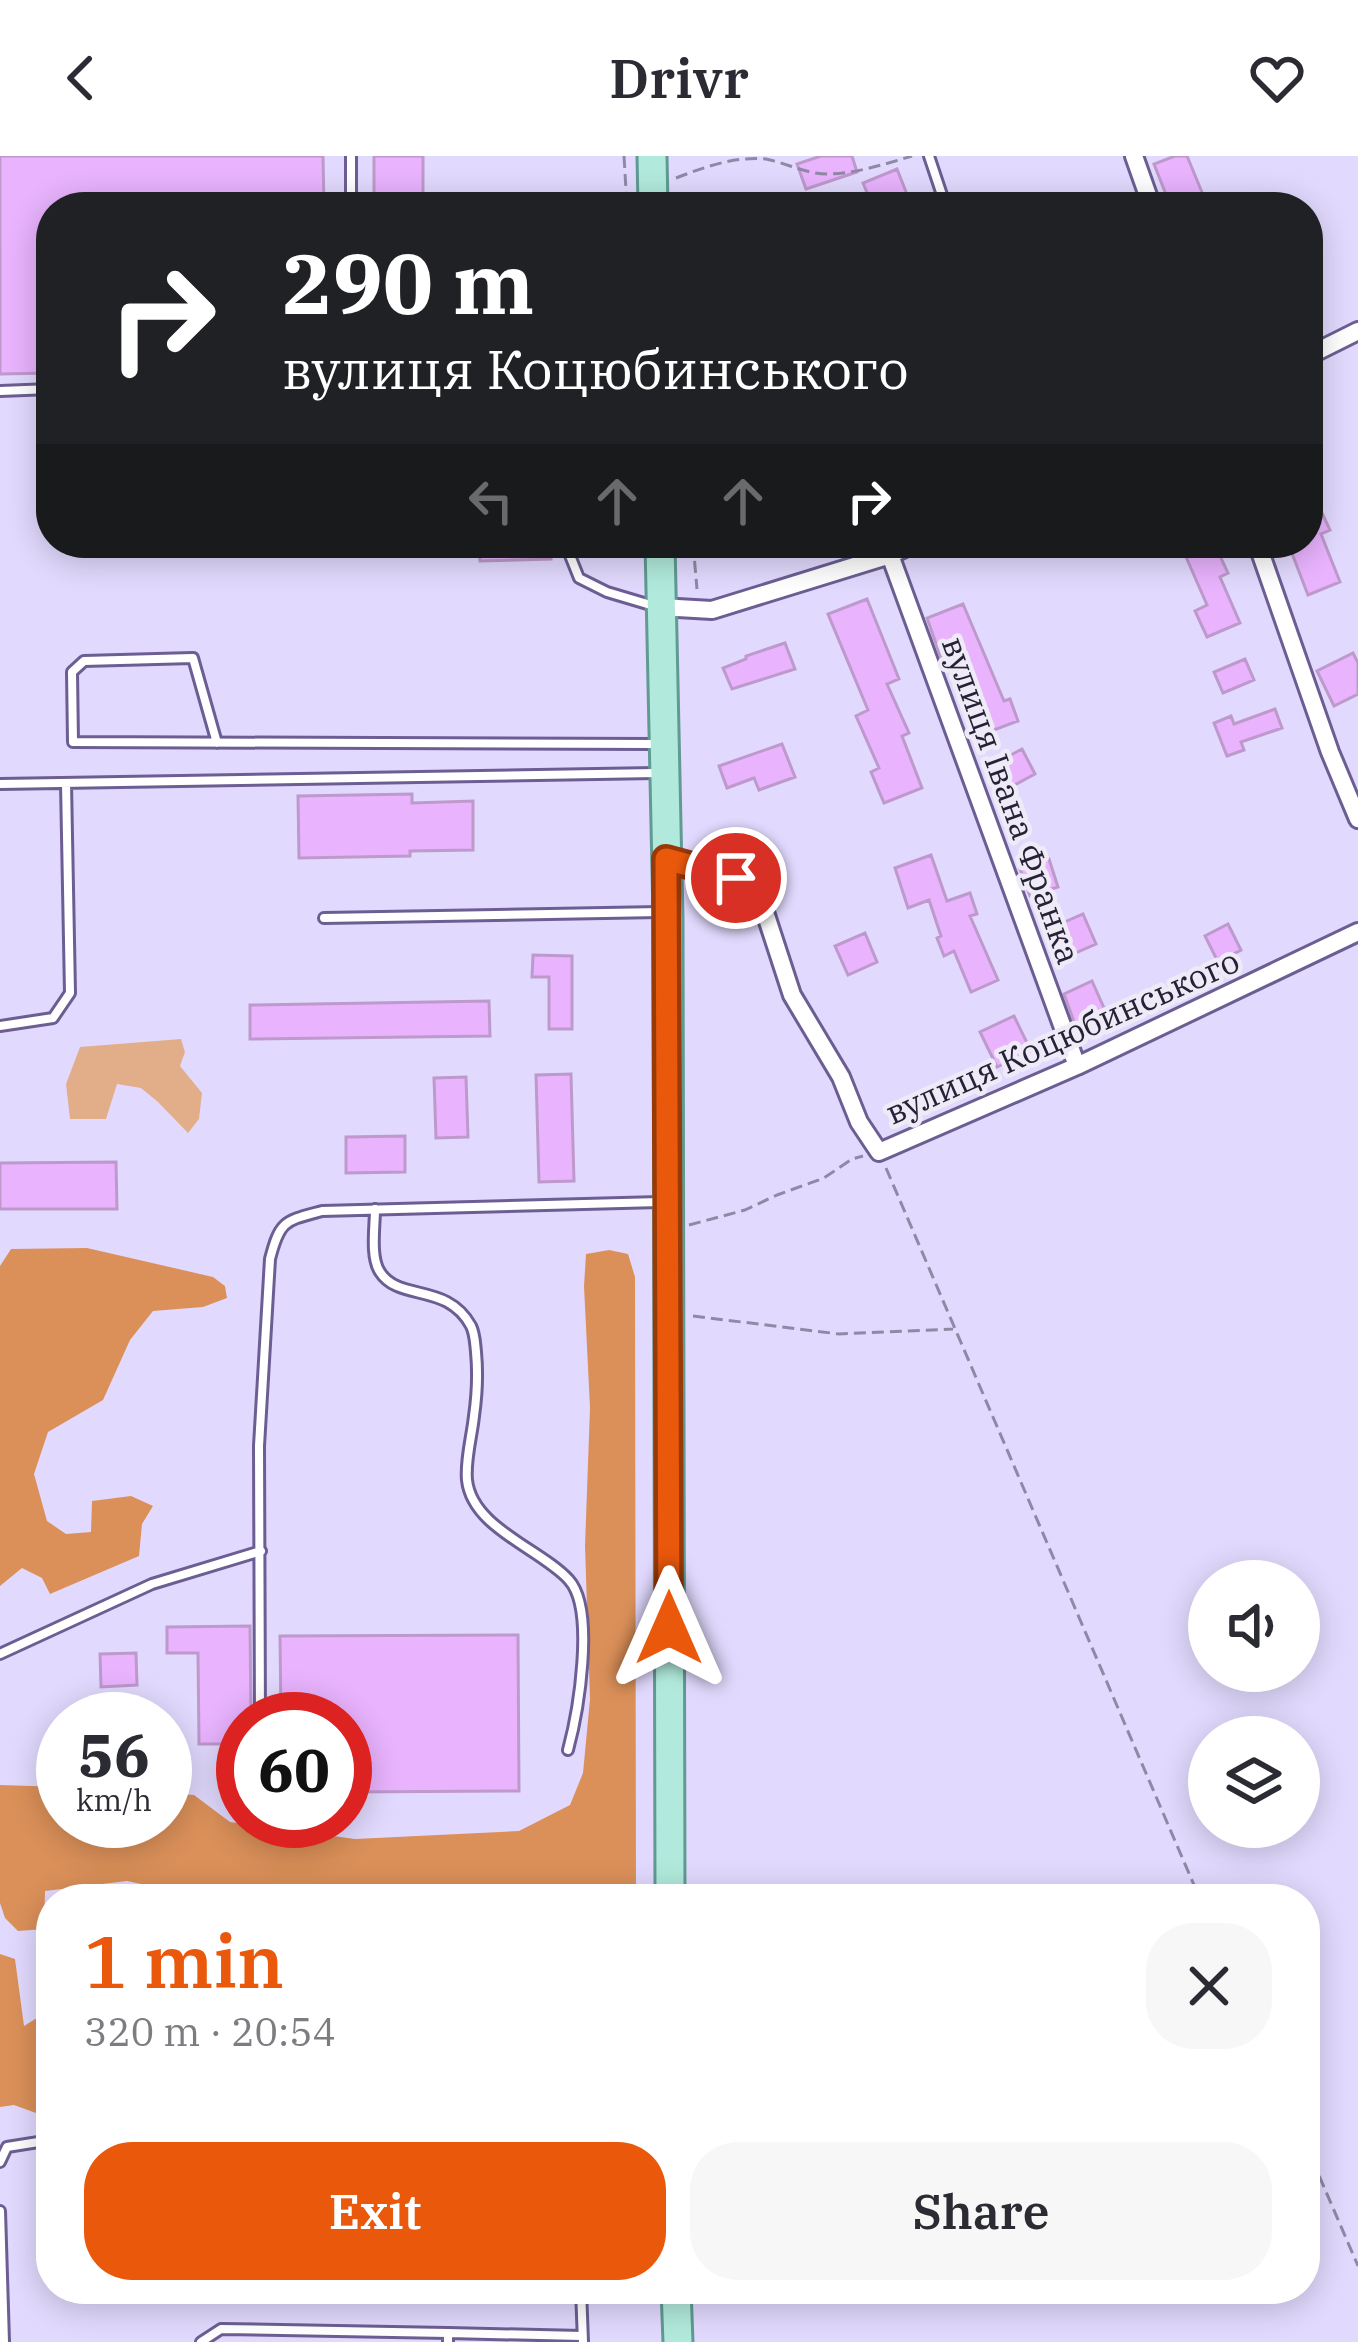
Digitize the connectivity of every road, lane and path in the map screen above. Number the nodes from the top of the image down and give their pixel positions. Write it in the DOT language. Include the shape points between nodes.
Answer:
graph roads {
  1 [pos="350,156"];
  2 [pos="624,156"];
  3 [pos="652,156"];
  4 [pos="912,156"];
  5 [pos="929,156"];
  6 [pos="1134,156"];
  7 [pos="351,192"];
  8 [pos="626,192"];
  9 [pos="653,192"];
  10 [pos="662,192"];
  11 [pos="941,192"];
  12 [pos="1147,192"];
  13 [pos="1358,331"];
  14 [pos="1323,348"];
  15 [pos="36,390"];
  16 [pos="0,391"];
  17 [pos="571,558"];
  18 [pos="659,558"];
  19 [pos="694,558"];
  20 [pos="880,558"];
  21 [pos="891,558"];
  22 [pos="1261,558"];
  23 [pos="660,607"];
  24 [pos="698,609"];
  25 [pos="217,743"];
  26 [pos="663,743"];
  27 [pos="664,772"];
  28 [pos="66,783"];
  29 [pos="0,784"];
  30 [pos="1358,819"];
  31 [pos="666,859"];
  32 [pos="667,915"];
  33 [pos="323,918"];
  34 [pos="1358,932"];
  35 [pos="0,1026"];
  36 [pos="1077,1066"];
  37 [pos="879,1152"];
  38 [pos="375,1209"];
  39 [pos="668,1215"];
  40 [pos="668,1313"];
  41 [pos="955,1329"];
  42 [pos="261,1551"];
  43 [pos="0,1654"];
  44 [pos="260,1692"];
  45 [pos="568,1750"];
  46 [pos="670,1884"];
  47 [pos="1194,1884"];
  48 [pos="36,2142"];
  49 [pos="0,2162"];
  50 [pos="1320,2178"];
  51 [pos="0,2211"];
  52 [pos="1358,2266"];
  53 [pos="581,2304"];
  54 [pos="676,2304"];
  55 [pos="371,2337"];
  56 [pos="448,2338"];
  57 [pos="583,2339"];
  58 [pos="4,2342"];
  59 [pos="201,2342"];
  60 [pos="677,2342"];
  1 -- 7 [label="lane"];
  2 -- 8 [label="path"];
  3 -- 9 [label="main road"];
  4 -- 10 [label="path" via="826,174 766,159 717,162"];
  5 -- 11 [label="lane"];
  6 -- 12 [label="street"];
  13 -- 14 [label="street"];
  15 -- 16 [label="lane"];
  17 -- 23 [label="lane" via="579,578"];
  18 -- 23 [label="main road"];
  19 -- 24 [label="path"];
  20 -- 24 [label="street"];
  21 -- 36 [label="street, вулиця Івана Франка"];
  22 -- 30 [label="street"];
  23 -- 24 [label="street"];
  23 -- 26 [label="main road"];
  25 -- 25 [label="lane" via="73,742 72,672 84,661 193,658"];
  25 -- 26 [label="lane"];
  26 -- 27 [label="main road"];
  27 -- 28 [label="lane"];
  27 -- 31 [label="main road"];
  28 -- 29 [label="lane"];
  28 -- 35 [label="lane" via="70,993 53,1018"];
  31 -- 32 [label="main road"];
  31 -- 37 [label="street, вулиця Коцюбинського" via="736,878 761,900 792,995"];
  32 -- 33 [label="lane"];
  32 -- 39 [label="main road"];
  34 -- 36 [label="street, вулиця Коцюбинського"];
  36 -- 37 [label="street, вулиця Коцюбинського"];
  37 -- 39 [label="path" via="745,1210 701,1223"];
  37 -- 41 [label="path"];
  38 -- 39 [label="lane"];
  38 -- 42 [label="lane" via="306,1215 276,1235"];
  38 -- 45 [label="lane" via="380,1272 399,1287 459,1307 474,1331 466,1479 472,1498 571,1582 582,1683"];
  39 -- 40 [label="main road"];
  40 -- 41 [label="path" via="838,1334"];
  40 -- 46 [label="main road"];
  41 -- 47 [label="path"];
  42 -- 43 [label="lane" via="152,1585"];
  42 -- 44 [label="lane"];
  48 -- 49 [label="lane" via="7,2147"];
  50 -- 52 [label="path"];
  51 -- 58 [label="lane"];
  53 -- 57 [label="lane"];
  54 -- 60 [label="main road"];
  55 -- 56 [label="lane"];
  55 -- 59 [label="lane" via="221,2329"];
  56 -- 57 [label="lane"];
}
